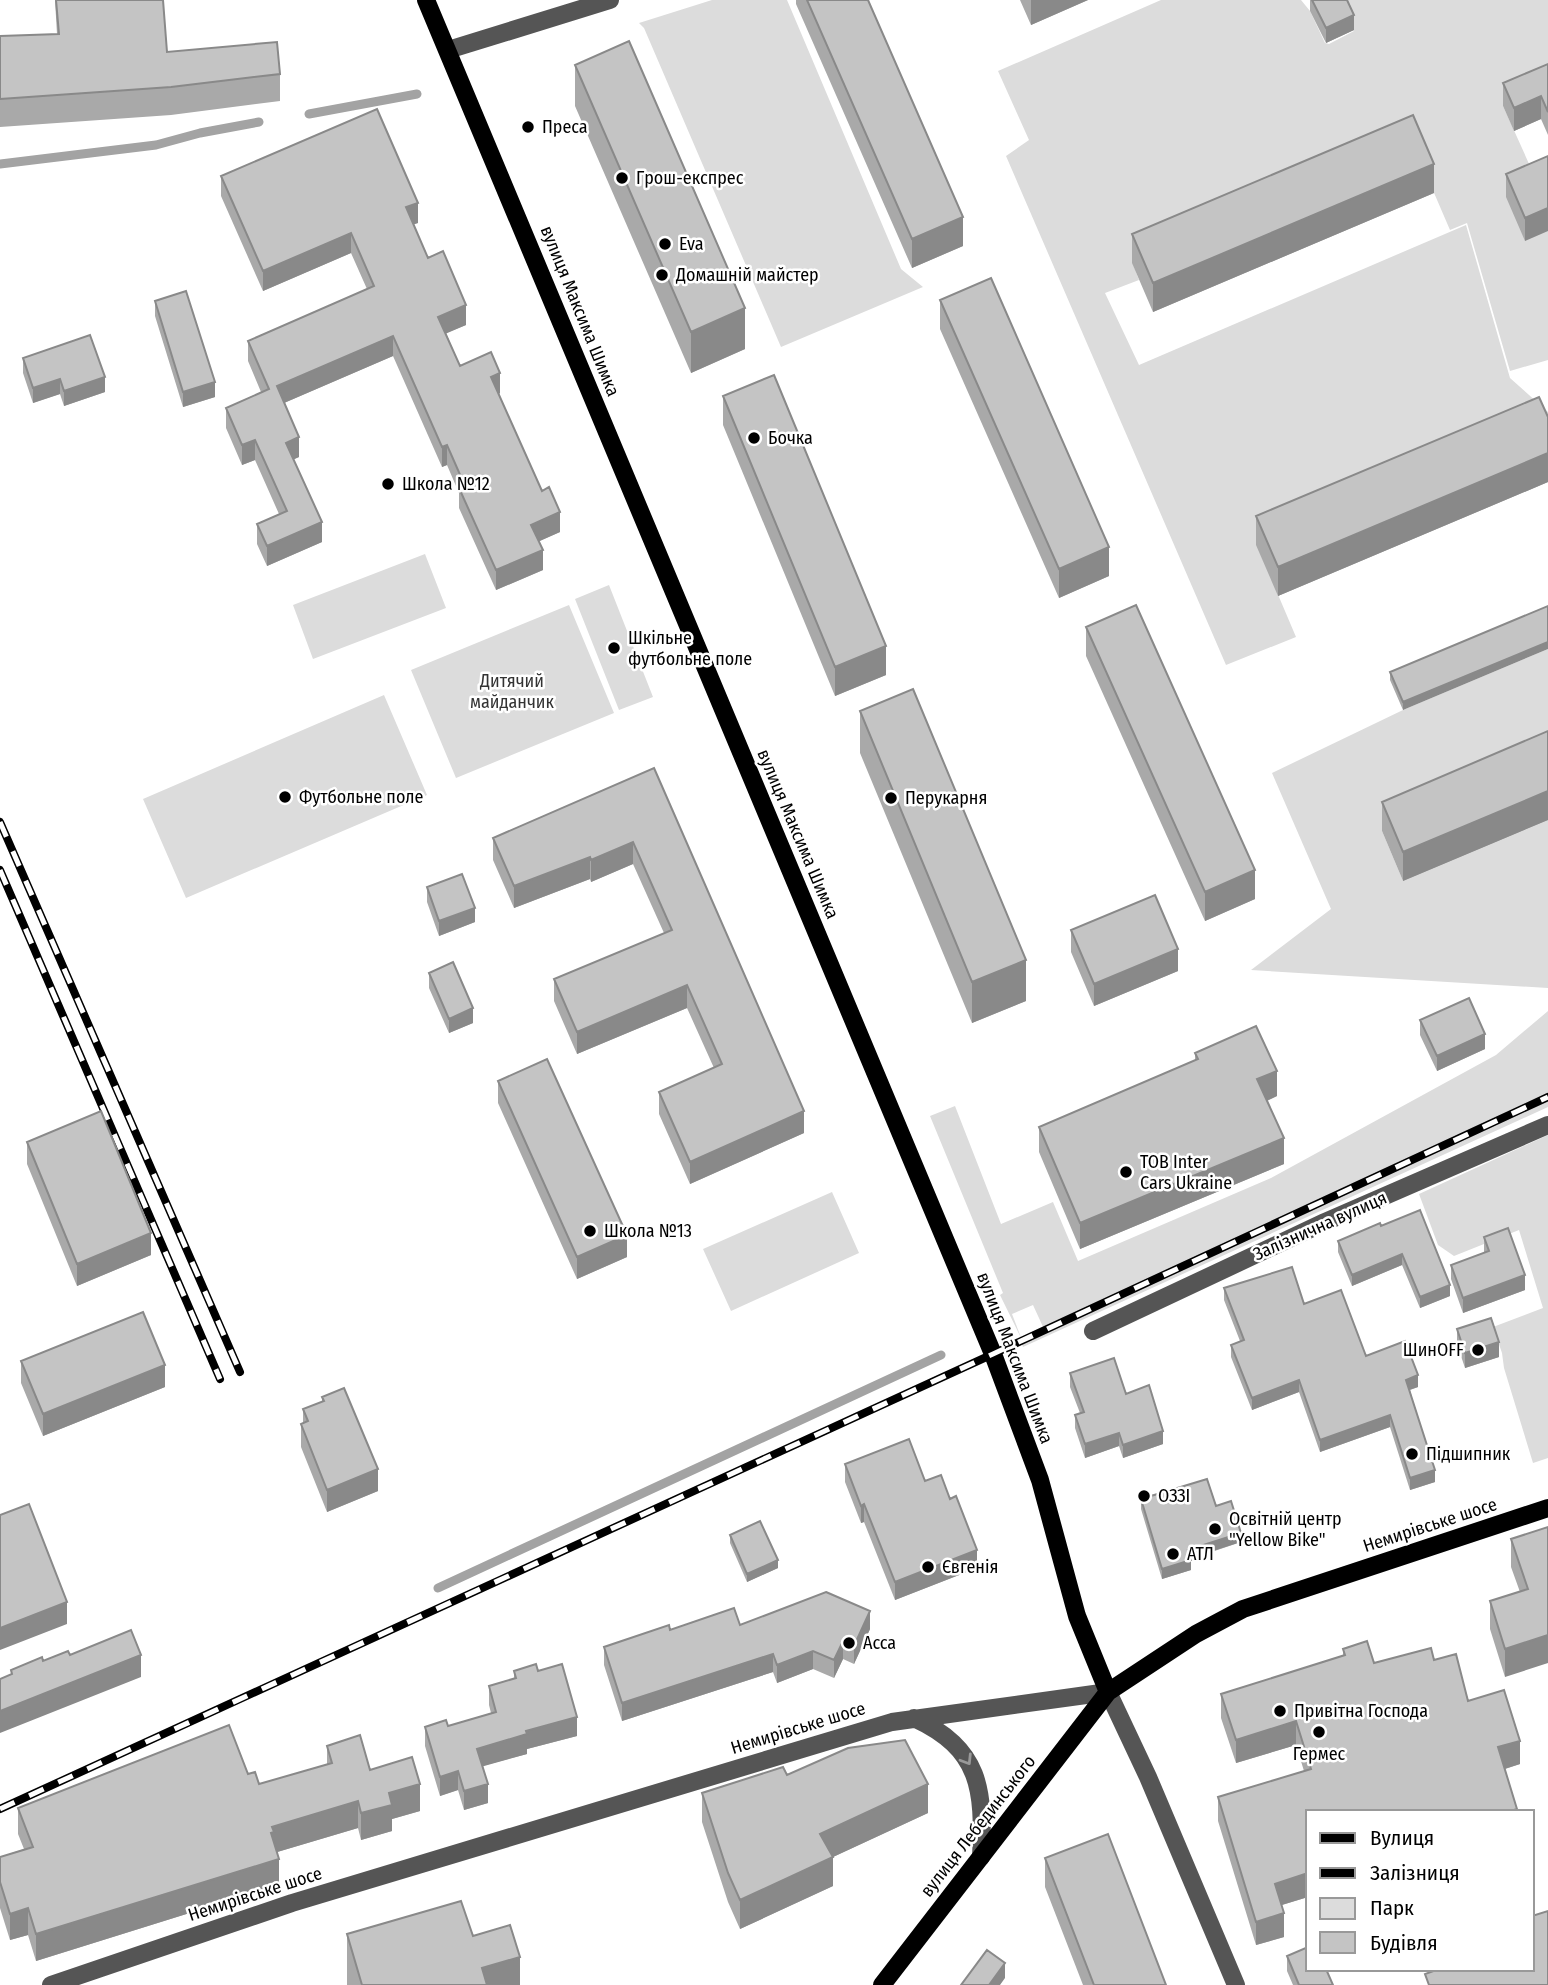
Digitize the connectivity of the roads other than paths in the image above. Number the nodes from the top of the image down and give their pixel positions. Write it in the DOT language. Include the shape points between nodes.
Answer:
graph roads {
  1 [pos="426,0"];
  2 [pos="610,0"];
  3 [pos="448,50"];
  4 [pos="1548,1125"];
  5 [pos="1093,1331"];
  6 [pos="1548,1508"];
  7 [pos="1108,1692"];
  8 [pos="914,1718"];
  9 [pos="981,1857"];
  10 [pos="51,1985"];
  11 [pos="882,1985"];
  12 [pos="1236,1985"];
  1 -- 3 [label="main road, вулиця Максима Шимка"];
  2 -- 3 [label="street"];
  3 -- 7 [label="main road, вулиця Максима Шимка" via="993,1354 1040,1480 1077,1616"];
  4 -- 5 [label="street, Залізнична вулиця" via="1325,1222"];
  6 -- 7 [label="main road, Немирівське шосе" via="1243,1609"];
  7 -- 8 [label="street, Немирівське шосе"];
  7 -- 9 [label="main road, вулиця Лебединського"];
  7 -- 12 [label="street"];
  8 -- 9 [label="street, one-way" via="947,1737 973,1771 983,1816"];
  8 -- 10 [label="street, Немирівське шосе" via="292,1903"];
  9 -- 11 [label="main road, вулиця Лебединського"];
}
